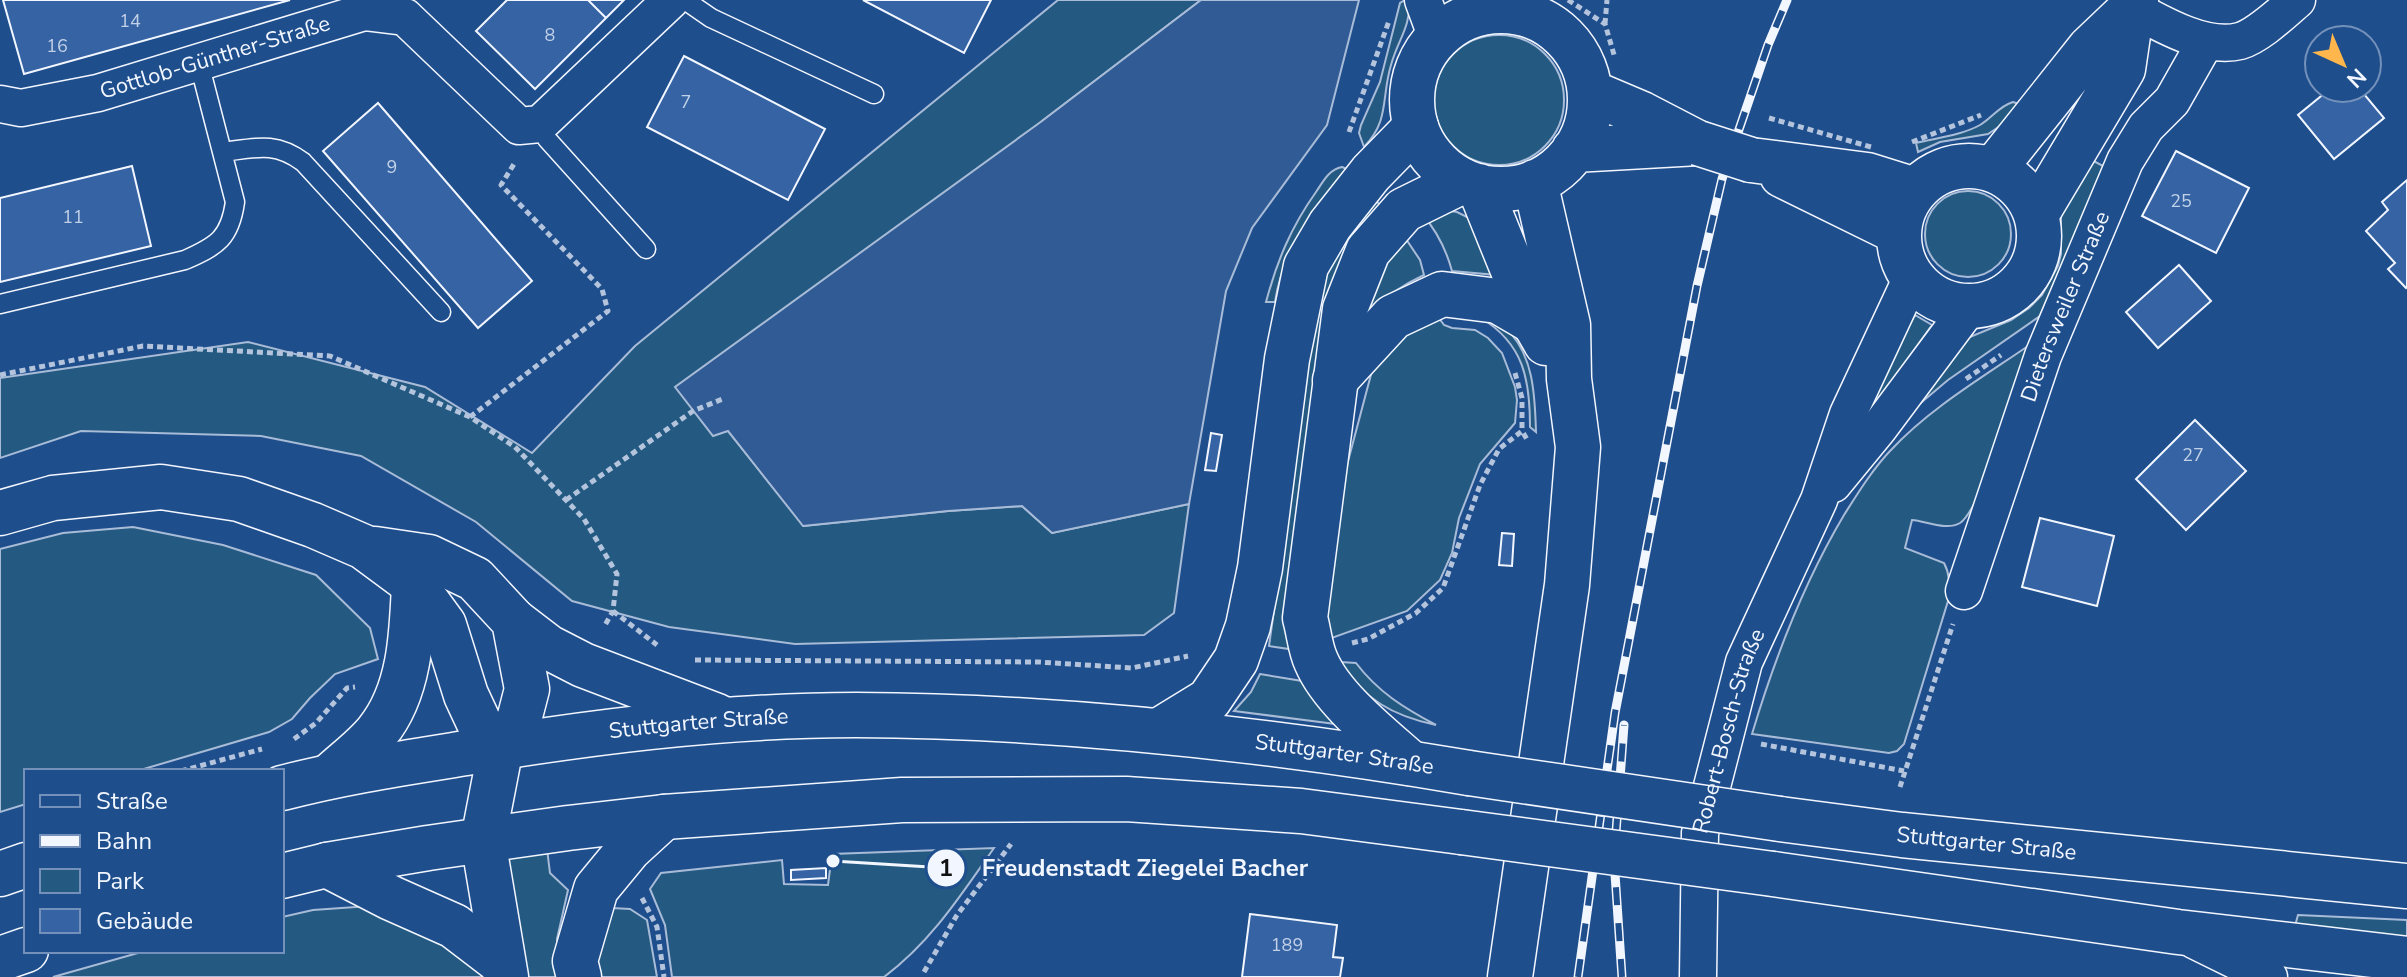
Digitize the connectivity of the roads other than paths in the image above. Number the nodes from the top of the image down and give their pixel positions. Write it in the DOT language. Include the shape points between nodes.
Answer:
graph roads {
  1 [pos="671,0"];
  2 [pos="685,0"];
  3 [pos="2297,0"];
  4 [pos="2134,4"];
  5 [pos="1485,6"];
  6 [pos="1417,17"];
  7 [pos="2206,41"];
  8 [pos="199,63"];
  9 [pos="1590,92"];
  10 [pos="874,94"];
  11 [pos="0,104"];
  12 [pos="540,124"];
  13 [pos="1416,127"];
  14 [pos="1698,143"];
  15 [pos="1574,150"];
  16 [pos="223,152"];
  17 [pos="1869,170"];
  18 [pos="1993,170"];
  19 [pos="1535,182"];
  20 [pos="1471,184"];
  21 [pos="1915,190"];
  22 [pos="2036,215"];
  23 [pos="1898,232"];
  24 [pos="646,249"];
  25 [pos="1912,277"];
  26 [pos="0,304"];
  27 [pos="1970,306"];
  28 [pos="441,312"];
  29 [pos="1534,322"];
  30 [pos="1569,379"];
  31 [pos="1335,380"];
  32 [pos="1819,500"];
  33 [pos="0,513"];
  34 [pos="364,547"];
  35 [pos="414,584"];
  36 [pos="1964,591"];
  37 [pos="514,621"];
  38 [pos="730,721"];
  39 [pos="1160,730"];
  40 [pos="501,747"];
  41 [pos="1410,763"];
  42 [pos="331,775"];
  43 [pos="284,787"];
  44 [pos="664,817"];
  45 [pos="483,840"];
  46 [pos="327,865"];
  47 [pos="24,866"];
  48 [pos="0,874"];
  49 [pos="284,876"];
  50 [pos="2407,886"];
  51 [pos="2178,932"];
  52 [pos="24,951"];
  53 [pos="0,959"];
  54 [pos="2407,959"];
  55 [pos="504,969"];
  56 [pos="579,977"];
  57 [pos="1510,977"];
  58 [pos="1698,977"];
  59 [pos="2269,977"];
  1 -- 12 [label="street"];
  2 -- 10 [label="lane" via="711,18"];
  3 -- 7 [label="street" via="2241,41"];
  4 -- 7 [label="street" via="2167,27"];
  4 -- 18 [label="main road" via="2090,48"];
  4 -- 22 [label="main road" via="2123,69"];
  5 -- 6 [label="main road" via="1460,21"];
  5 -- 9 [label="main road" via="1529,15 1556,30 1577,53"];
  6 -- 13 [label="main road" via="1423,57 1414,80"];
  7 -- 36 [label="street, Dietersweiler Straße" via="2172,101 2146,127 2125,161 2043,356"];
  8 -- 11 [label="street, Gottlob-Günther-Straße" via="98,93 21,108"];
  8 -- 12 [label="street, Gottlob-Günther-Straße" via="364,12 405,17 519,126"];
  8 -- 16 [label="lane"];
  9 -- 14 [label="main road"];
  9 -- 15 [label="main road" via="1587,122"];
  12 -- 24 [label="lane" via="547,139"];
  13 -- 20 [label="main road" via="1443,168"];
  13 -- 39 [label="main road" via="1362,184 1306,266 1248,626 1236,660 1209,700"];
  14 -- 15 [label="main road"];
  14 -- 17 [label="main road, bridge" via="1751,160"];
  15 -- 19 [label="main road" via="1550,175"];
  16 -- 26 [label="lane" via="235,202 232,222 205,251"];
  16 -- 28 [label="lane" via="272,146 303,162"];
  17 -- 21 [label="main road"];
  17 -- 23 [label="main road"];
  18 -- 21 [label="main road" via="1950,167"];
  18 -- 22 [label="main road" via="2012,180"];
  19 -- 20 [label="main road" via="1498,189"];
  19 -- 30 [label="main road" via="1568,325"];
  20 -- 29 [label="main road"];
  20 -- 31 [label="main road" via="1404,210 1368,251 1345,309"];
  21 -- 23 [label="main road"];
  22 -- 27 [label="main road" via="2039,236 2025,277 2010,292"];
  23 -- 25 [label="main road" via="1901,256"];
  25 -- 27 [label="main road" via="1927,293"];
  25 -- 32 [label="street, Robert-Bosch-Straße" via="1848,414"];
  27 -- 32 [label="street, Robert-Bosch-Straße"];
  29 -- 30 [label="main road"];
  29 -- 31 [label="main road" via="1498,301 1442,294 1393,317"];
  30 -- 57 [label="main road" via="1578,447 1567,585"];
  31 -- 41 [label="main road" via="1305,618 1316,661 1329,681 1358,717"];
  32 -- 58 [label="street, Robert-Bosch-Straße" via="1744,662 1724,738 1700,833"];
  33 -- 34 [label="main road" via="53,498 161,487 239,499"];
  34 -- 35 [label="main road"];
  34 -- 37 [label="main road" via="429,557 475,579"];
  35 -- 40 [label="main road" via="444,625 480,725"];
  35 -- 42 [label="main road" via="400,692 377,732"];
  37 -- 38 [label="main road" via="583,665"];
  37 -- 40 [label="main road" via="527,689 519,720"];
  38 -- 39 [label="main road, Stuttgarter Straße" via="854,715"];
  38 -- 40 [label="main road, Stuttgarter Straße"];
  39 -- 41 [label="main road, Stuttgarter Straße"];
  40 -- 42 [label="main road, Stuttgarter Straße"];
  40 -- 45 [label="main road"];
  41 -- 50 [label="main road, Stuttgarter Straße, bridge" via="1902,835"];
  42 -- 43 [label="main road, Stuttgarter Straße"];
  44 -- 45 [label="main road"];
  44 -- 51 [label="main road, bridge" via="902,800 1126,799 1301,811"];
  44 -- 56 [label="main road" via="596,889 575,961"];
  45 -- 46 [label="main road"];
  45 -- 55 [label="main road"];
  46 -- 49 [label="main road"];
  46 -- 55 [label="main road" via="454,926"];
  47 -- 48 [label="main road"];
  51 -- 54 [label="main road"];
  51 -- 59 [label="street"];
  52 -- 53 [label="main road"];
}
